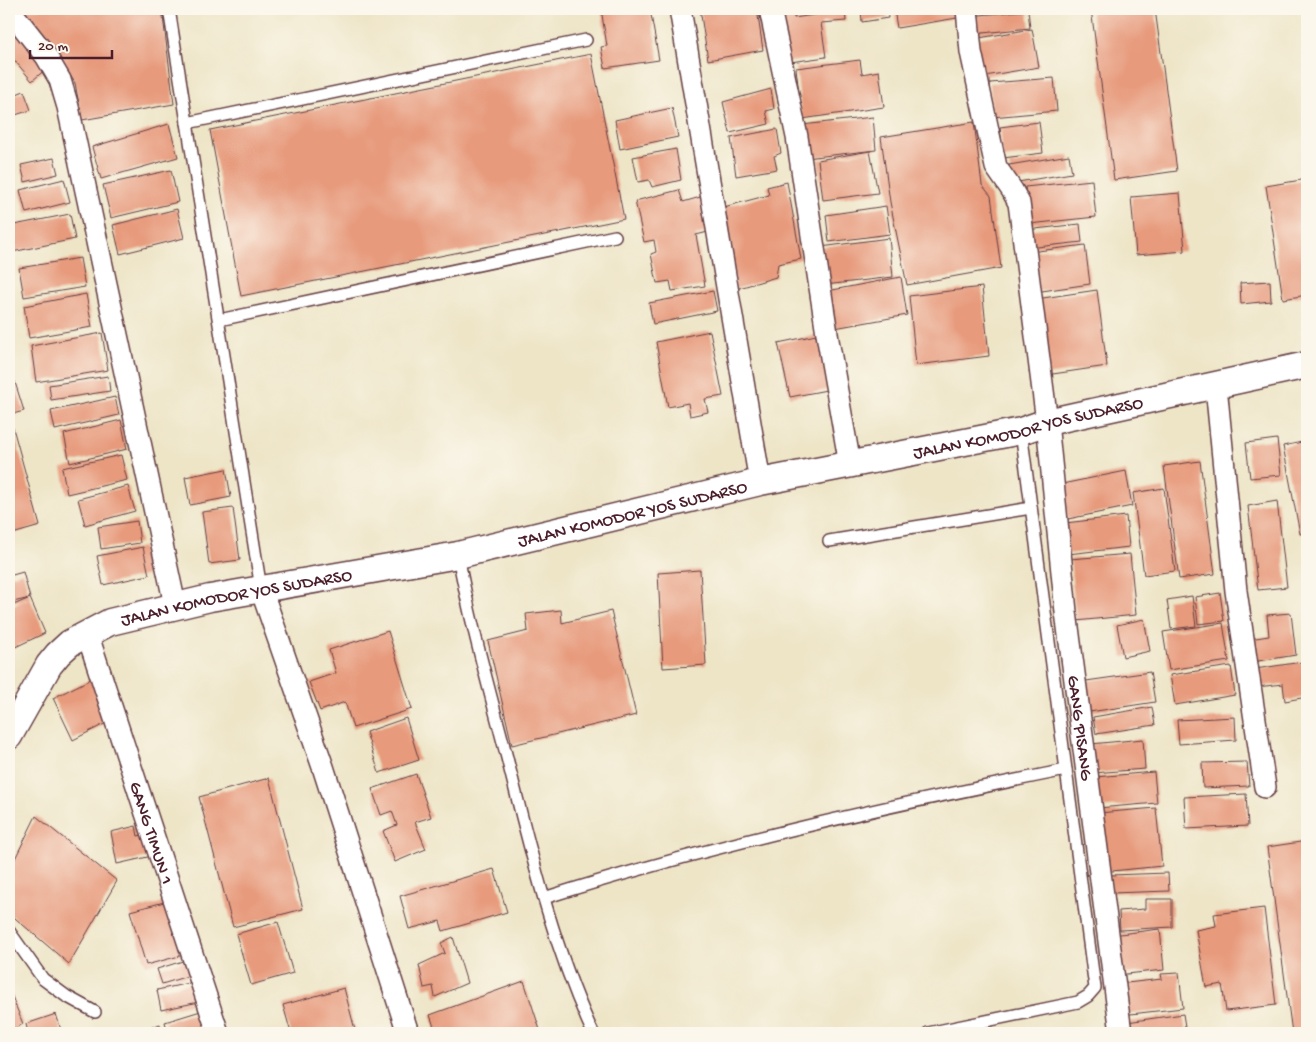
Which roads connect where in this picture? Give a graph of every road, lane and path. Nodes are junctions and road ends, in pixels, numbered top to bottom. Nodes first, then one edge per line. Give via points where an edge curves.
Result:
1 (9, 9) edge
2 (169, 9) edge
3 (680, 9) edge
4 (770, 9) edge
5 (967, 9) edge
6 (586, 40) dead end
7 (187, 123) junction
8 (615, 236) dead end
9 (218, 320) junction
10 (1307, 365) edge
11 (1216, 386) junction
12 (1048, 422) junction
13 (1022, 441) junction
14 (850, 465) junction
15 (760, 482) junction
16 (1030, 508) junction
17 (829, 541) dead end
18 (459, 559) junction
19 (261, 589) junction
20 (175, 606) junction
21 (87, 633) junction
22 (11, 725) edge
23 (1066, 770) junction
24 (1265, 787) dead end
25 (544, 898) junction
26 (9, 931) edge
27 (95, 1012) dead end
28 (218, 1033) edge
29 (408, 1033) edge
30 (593, 1033) edge
31 (928, 1033) edge
32 (1121, 1033) edge

1 - 20 street via 46,56 60,80 68,107
2 - 7 lane
3 - 15 street
4 - 14 street via 797,136
5 - 12 street, GANG PISANG via 971,52 996,167 1019,203
6 - 7 lane
7 - 9 lane
8 - 9 lane
9 - 19 lane
10 - 11 street, JALAN KOMODOR YOS SUDARSO
11 - 12 street, JALAN KOMODOR YOS SUDARSO
11 - 24 street via 1236,592
12 - 13 street, JALAN KOMODOR YOS SUDARSO
12 - 32 street, GANG PISANG via 1066,612
13 - 14 street, JALAN KOMODOR YOS SUDARSO
13 - 16 lane
14 - 15 street, JALAN KOMODOR YOS SUDARSO
15 - 18 street, JALAN KOMODOR YOS SUDARSO
16 - 17 lane
16 - 23 lane
18 - 19 street, JALAN KOMODOR YOS SUDARSO
18 - 25 lane
19 - 20 street, JALAN KOMODOR YOS SUDARSO
19 - 29 street via 323,767
20 - 21 street, JALAN KOMODOR YOS SUDARSO via 110,622
21 - 22 street, JALAN KOMODOR YOS SUDARSO via 70,643 48,665
21 - 28 street, GANG TIMUN 1
23 - 25 lane via 950,794 635,869
23 - 31 lane via 1095,988 1078,1002
25 - 30 lane via 577,999
26 - 27 lane via 43,979

